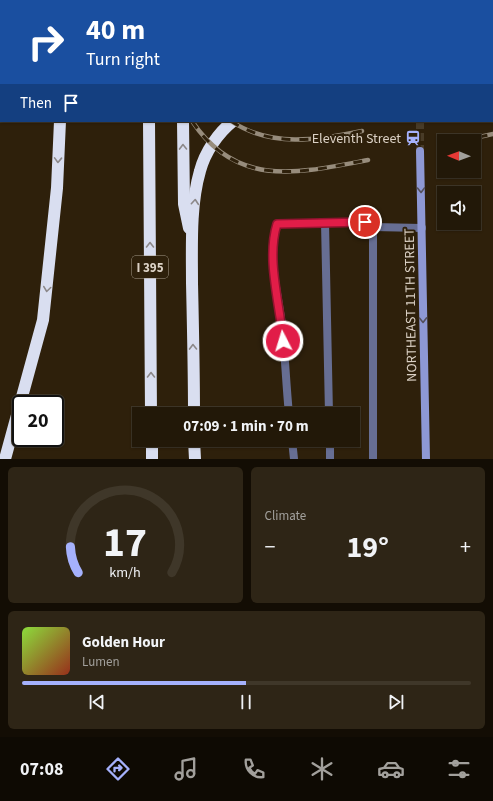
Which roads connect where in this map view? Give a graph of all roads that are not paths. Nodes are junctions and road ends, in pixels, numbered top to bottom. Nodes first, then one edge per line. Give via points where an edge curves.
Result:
1 (60, 122) edge
2 (149, 122) edge
3 (183, 122) edge
4 (232, 122) edge
5 (420, 151) tunnel mouth
6 (325, 222) junction
7 (373, 227) junction
8 (422, 228) junction
9 (192, 241) junction
10 (151, 407) edge
11 (194, 407) edge
12 (288, 407) edge
13 (329, 407) edge
14 (152, 447) edge
15 (194, 447) edge
16 (293, 447) edge
17 (330, 447) edge
18 (5, 459) edge
19 (152, 459) edge
20 (195, 459) edge
21 (294, 459) edge
22 (330, 459) edge
23 (373, 459) edge
24 (426, 459) edge

1 -> 18 highway via 57,188 43,320
10 -> 2 highway, I 395
9 -> 3 highway via 184,204
9 -> 4 highway via 200,170 215,140
5 -> 8 street, NORTHEAST 11TH STREET
6 - 7 lane via 365,222
6 - 12 lane via 277,224 273,235 273,259
6 - 13 lane
7 - 8 lane
7 - 23 lane
8 -> 24 street, NORTHEAST 11TH STREET
11 -> 9 highway
14 - 19 highway
15 - 20 highway
16 - 21 lane
17 - 22 lane

